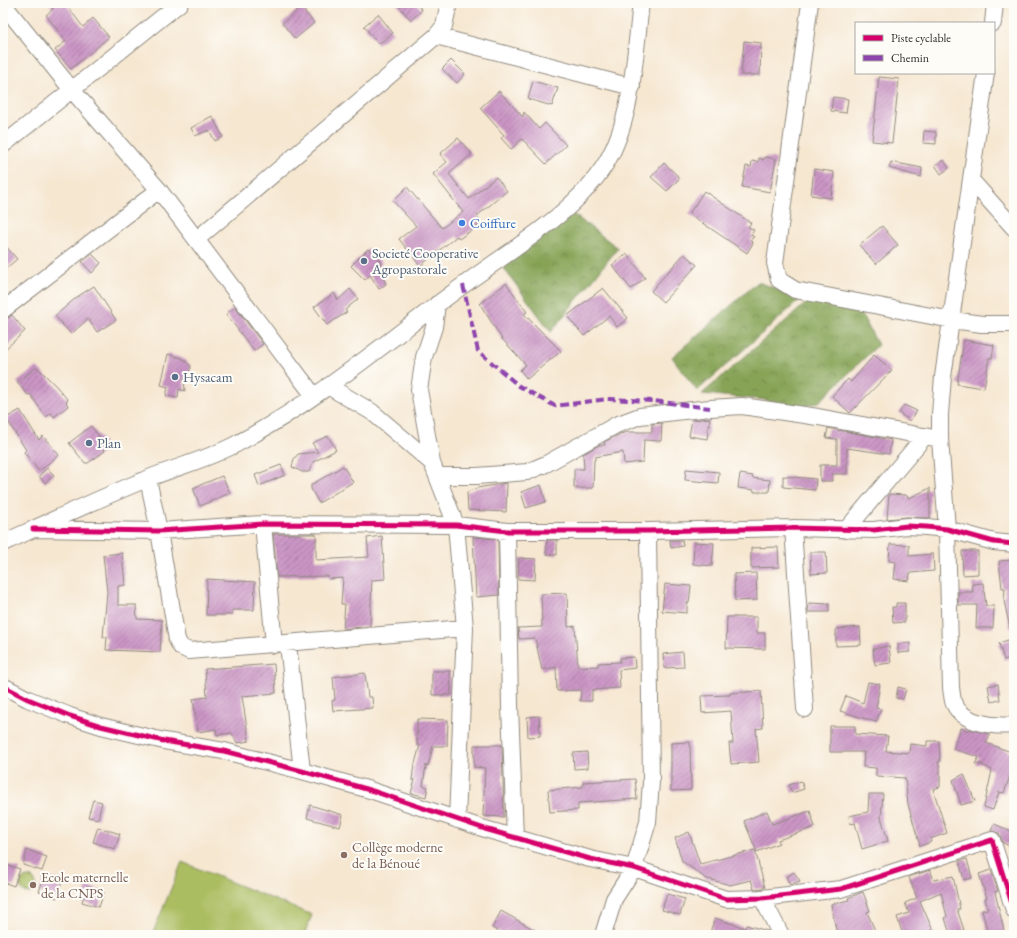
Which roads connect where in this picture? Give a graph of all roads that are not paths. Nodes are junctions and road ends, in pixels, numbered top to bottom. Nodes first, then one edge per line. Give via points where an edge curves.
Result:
1 (180, 3) edge
2 (449, 3) edge
3 (640, 3) edge
4 (810, 3) edge
5 (996, 3) edge
6 (3, 4) edge
7 (993, 22) edge
8 (436, 36) junction
9 (986, 74) edge
10 (632, 88) junction
11 (72, 90) junction
12 (3, 145) edge
13 (971, 180) junction
14 (159, 190) junction
15 (1014, 228) edge
16 (197, 239) junction
17 (437, 304) junction
18 (3, 310) edge
19 (952, 320) junction
20 (1014, 324) edge
21 (328, 386) junction
22 (314, 396) junction
23 (933, 438) junction
24 (435, 470) junction
25 (148, 479) junction
26 (263, 524) junction
27 (456, 525) junction
28 (793, 528) junction
29 (33, 529) junction
30 (947, 529) junction
31 (846, 530) junction
32 (159, 531) junction
33 (507, 531) junction
34 (648, 531) junction
35 (3, 543) edge
36 (1014, 544) edge
37 (465, 628) junction
38 (281, 644) junction
39 (3, 686) edge
40 (805, 709) dead end
41 (1014, 725) edge
42 (302, 771) junction
43 (458, 820) junction
44 (515, 838) junction
45 (634, 868) junction
46 (762, 898) junction
47 (1014, 910) edge
48 (603, 935) edge
49 (781, 935) edge

1 - 11 street
2 - 8 street via 444,26
3 - 10 street
4 - 19 street via 775,263 779,280 795,290
5 - 7 street
6 - 11 street
8 - 10 street
8 - 16 street
9 - 13 street
10 - 17 street via 615,146 590,185 555,219
11 - 12 street
11 - 14 street
13 - 15 street
13 - 19 street
14 - 16 street
14 - 18 street
16 - 22 street
17 - 21 street
17 - 24 street via 419,390
19 - 20 street via 982,324
19 - 23 street
21 - 22 street
21 - 24 street via 372,412
22 - 25 street via 238,444
23 - 24 street via 742,406 710,408 640,416 616,425 527,472 484,476
23 - 30 street
23 - 31 street
24 - 27 street
25 - 29 street
25 - 32 street
26 - 27 street
26 - 32 street
26 - 38 street
27 - 33 street
27 - 37 street
28 - 31 street
28 - 34 street
28 - 40 street
29 - 32 street
29 - 35 street
30 - 31 street via 907,526
30 - 36 street via 994,542
30 - 41 street via 953,702 967,717 980,722 998,726
32 - 38 street via 177,640 181,647 189,651
33 - 34 street
33 - 44 street
34 - 45 street via 651,782 648,822
37 - 38 street
37 - 43 street
38 - 42 street
39 - 42 street via 56,710 101,726 224,751
42 - 43 street via 370,790
43 - 44 street
44 - 45 street via 590,859
45 - 46 street via 726,899
45 - 48 street via 614,899
46 - 47 street via 841,890 992,840
46 - 49 street

